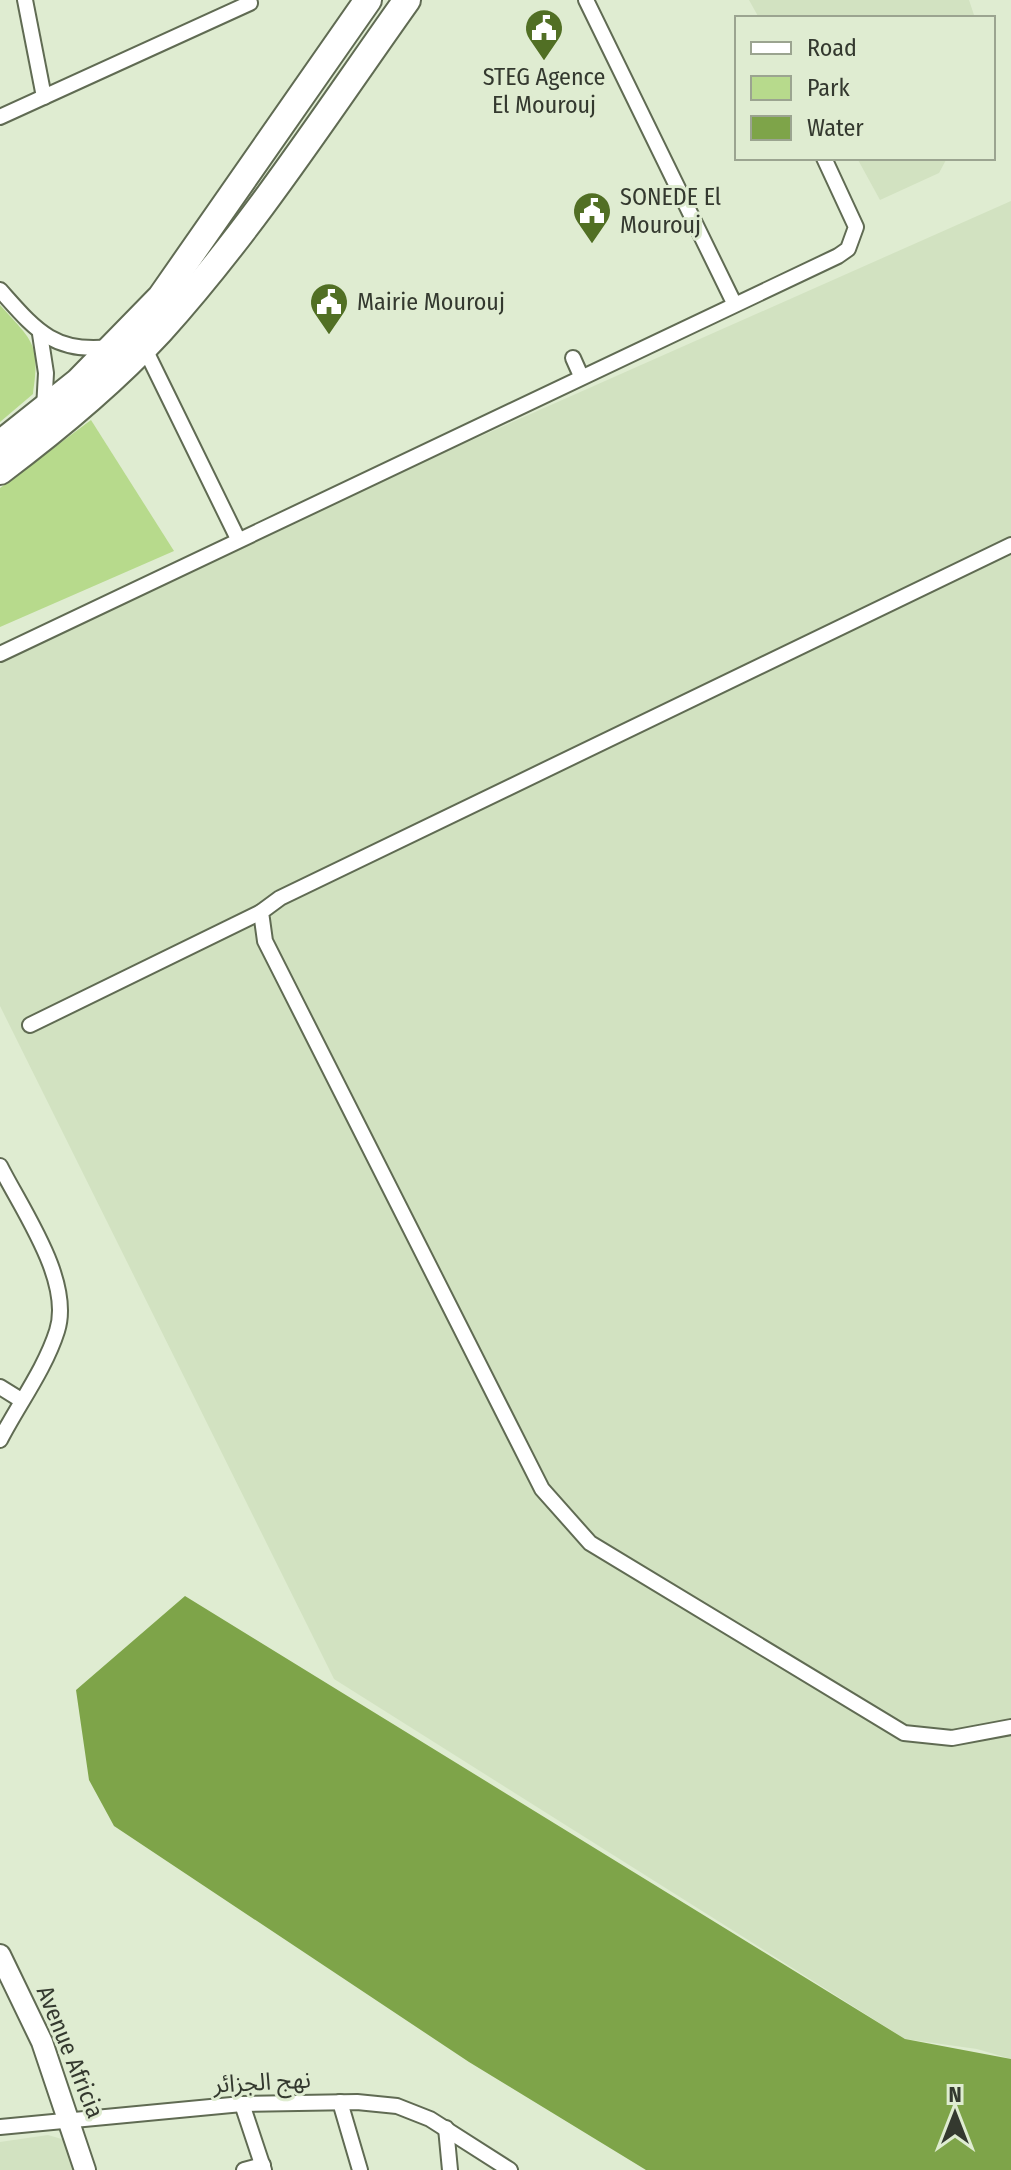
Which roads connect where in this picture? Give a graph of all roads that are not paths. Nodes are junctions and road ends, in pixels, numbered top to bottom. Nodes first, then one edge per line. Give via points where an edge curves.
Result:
1 (25, 0) edge
2 (368, 0) edge
3 (407, 0) edge
4 (586, 0) edge
5 (250, 3) dead end
6 (44, 97) junction
7 (0, 117) edge
8 (825, 160) edge
9 (0, 290) edge
10 (734, 303) junction
11 (40, 334) junction
12 (116, 346) junction
13 (144, 347) junction
14 (573, 358) dead end
15 (581, 376) junction
16 (44, 409) junction
17 (0, 444) edge
18 (0, 471) edge
19 (238, 539) junction
20 (1011, 545) edge
21 (0, 654) edge
22 (261, 912) junction
23 (30, 1025) dead end
24 (0, 1166) edge
25 (0, 1387) edge
26 (21, 1400) junction
27 (0, 1440) edge
28 (1011, 1727) edge
29 (0, 1955) edge
30 (340, 2102) junction
31 (242, 2104) junction
32 (70, 2118) junction
33 (0, 2127) edge
34 (446, 2128) junction
35 (264, 2167) edge
36 (85, 2170) edge
37 (244, 2170) edge
38 (360, 2170) edge
39 (450, 2170) edge
40 (510, 2170) edge

1 - 6 street
2 - 12 highway via 161,297
3 - 13 highway via 262,203
4 - 10 street
5 - 6 street
6 - 7 street
8 - 10 street via 856,227 848,249
9 - 11 street
10 - 15 street
11 - 12 street via 77,346
11 - 16 street
12 - 16 highway
13 - 18 highway
13 - 19 street
14 - 15 street
15 - 19 street
16 - 17 highway
19 - 21 street
20 - 22 street via 280,898
22 - 23 street
22 - 28 street via 265,941 498,1406 542,1489 590,1543 904,1733 952,1738
24 - 26 street via 52,1268 59,1299 56,1334
25 - 26 street
26 - 27 street
29 - 32 street, Avenue Africia via 28,2009
30 - 31 street, نهج الجزائر
30 - 34 street, نهج الجزائر via 397,2106
30 - 38 street
31 - 32 street, نهج الجزائر
31 - 35 street
32 - 33 street, نهج الجزائر
32 - 36 street, Avenue Africia
34 - 39 street
34 - 40 street, نهج الجزائر
35 - 37 street

